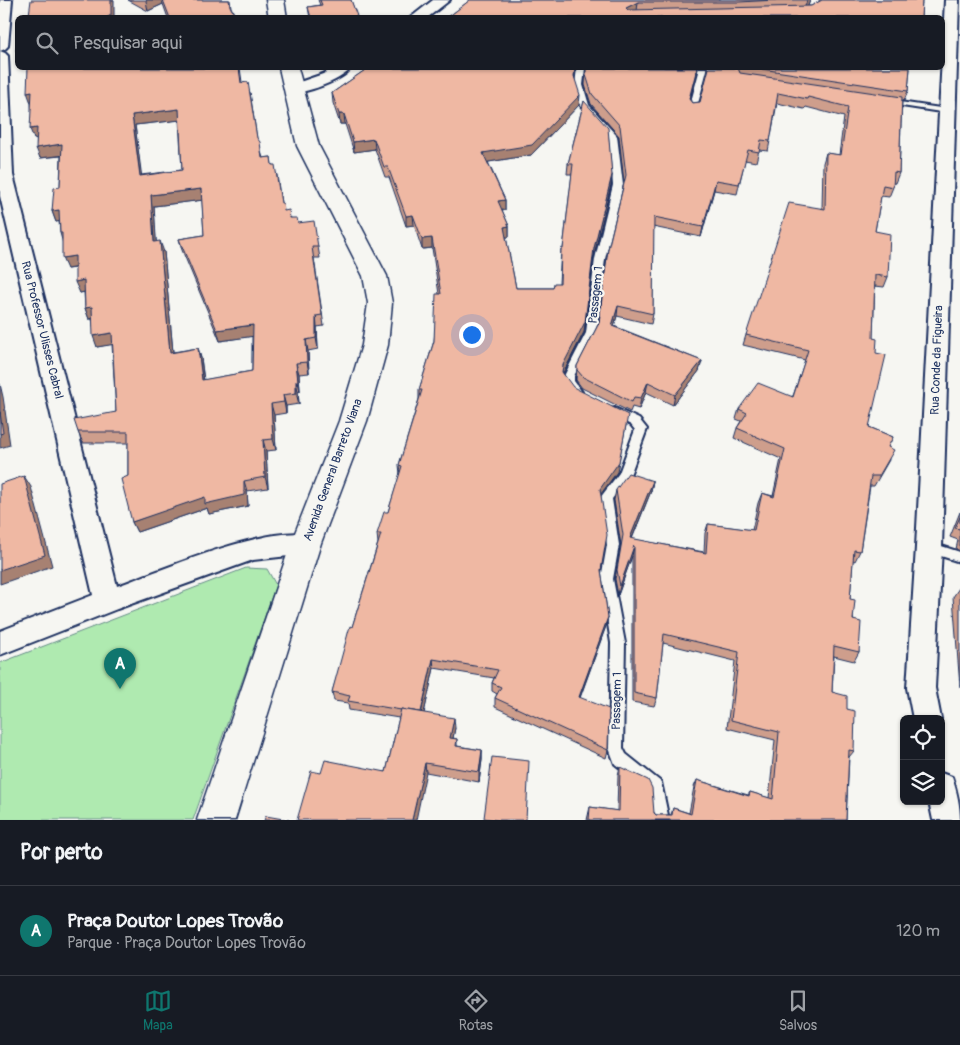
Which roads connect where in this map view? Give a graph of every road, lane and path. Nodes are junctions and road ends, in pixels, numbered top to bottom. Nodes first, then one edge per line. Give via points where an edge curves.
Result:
1 (6, 0) edge
2 (275, 0) edge
3 (443, 0) edge
4 (952, 0) edge
5 (278, 15) edge
6 (421, 15) edge
7 (0, 46) edge
8 (0, 56) edge
9 (341, 70) edge
10 (581, 70) edge
11 (702, 70) edge
12 (291, 78) edge
13 (883, 101) edge
14 (693, 109) edge
15 (947, 111) junction
16 (585, 396) edge
17 (602, 405) edge
18 (306, 543) junction
19 (929, 547) junction
20 (960, 557) edge
21 (108, 600) junction
22 (0, 643) edge
23 (926, 715) edge
24 (945, 805) edge
25 (216, 820) edge
26 (661, 820) edge
27 (948, 820) edge

1 - 7 street
2 - 5 street
3 - 6 street
4 - 15 street, Rua Conde da Figueira
8 - 21 street, Rua Professor Ulisses Cabral via 4,175
9 - 12 street via 329,78
10 - 16 lane, Passagem 1 via 579,85 585,106 613,136 618,185 600,259 591,333 568,382
11 - 14 lane
12 - 18 street, Avenida General Barreto Viana via 308,146 375,276 380,303 374,345 353,421
13 - 15 lane
15 - 19 street, Rua Conde da Figueira
17 - 26 lane, Passagem 1 via 635,422 641,429 624,475 606,498 613,545 607,579 618,643 617,754 656,787
18 - 21 street via 252,549
18 - 25 street, Avenida General Barreto Viana
19 - 20 lane
19 - 23 street, Rua Conde da Figueira via 921,688
21 - 22 street
24 - 27 street

